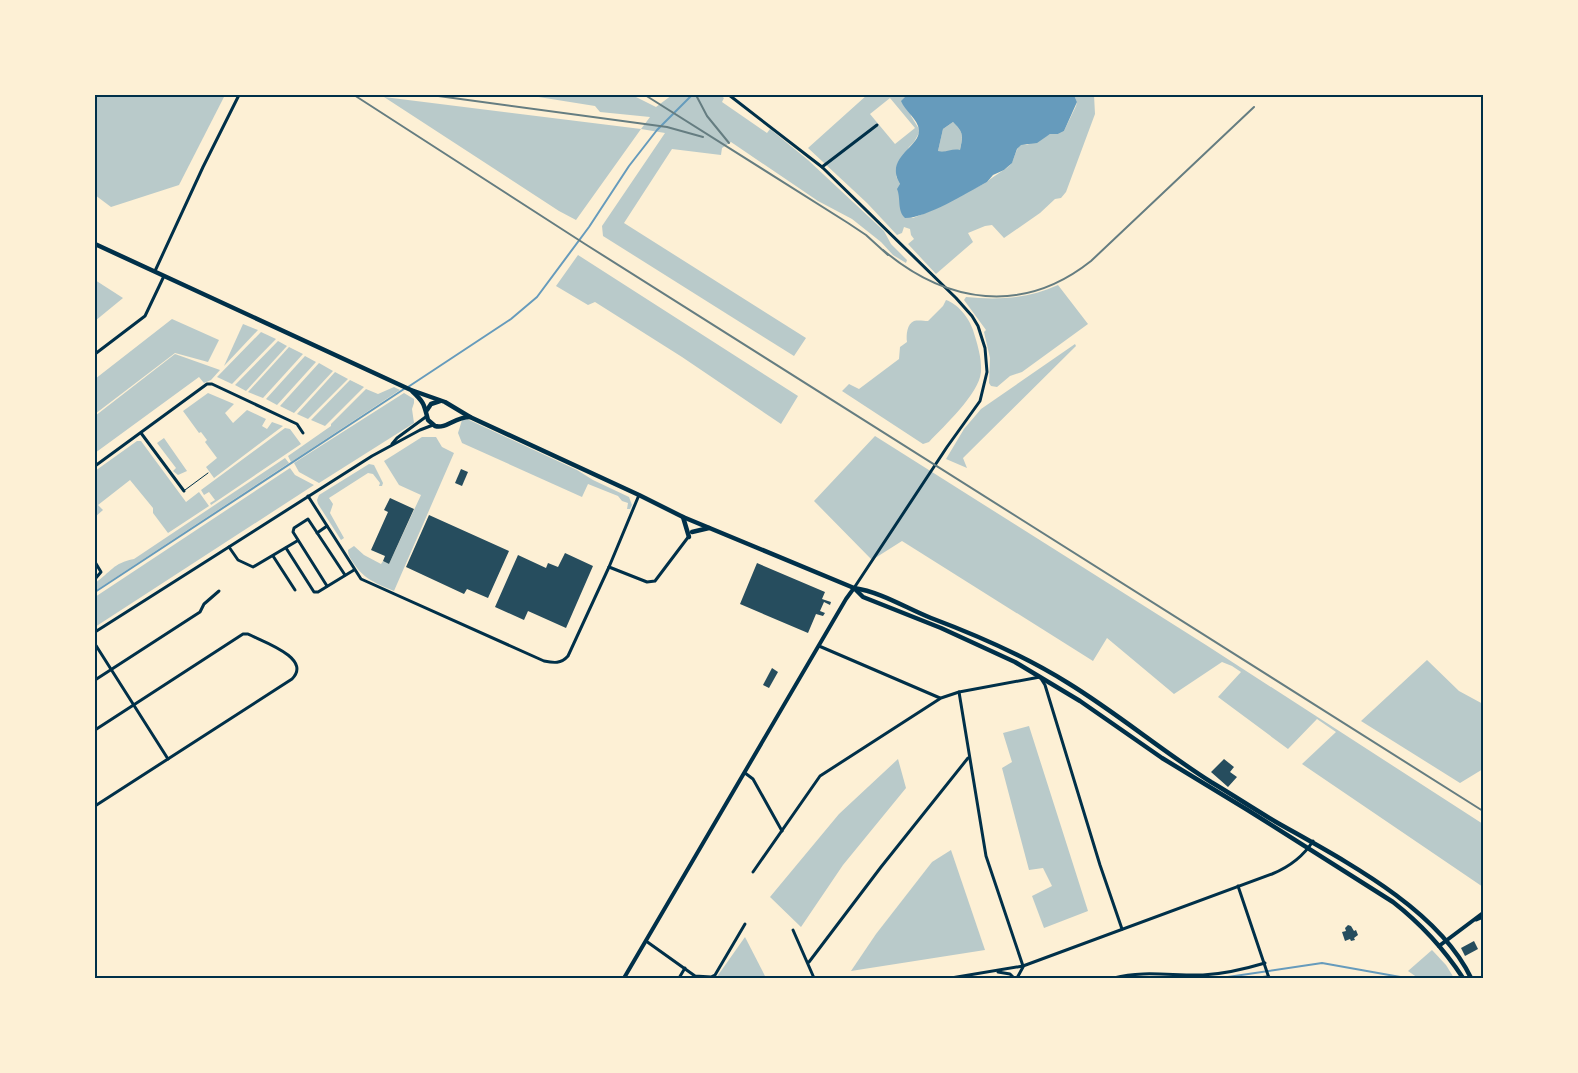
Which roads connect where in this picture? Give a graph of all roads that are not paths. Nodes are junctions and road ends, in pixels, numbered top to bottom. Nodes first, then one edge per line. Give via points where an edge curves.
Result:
1 (239, 95) edge
2 (729, 95) edge
3 (877, 125) dead end
4 (822, 166) junction
5 (95, 244) edge
6 (155, 271) junction
7 (164, 275) junction
8 (95, 354) edge
9 (411, 390) junction
10 (441, 401) junction
11 (450, 406) junction
12 (427, 413) junction
13 (470, 417) junction
14 (450, 422) junction
15 (433, 425) junction
16 (141, 432) junction
17 (303, 433) dead end
18 (392, 444) junction
19 (95, 466) edge
20 (208, 473) dead end
21 (184, 490) joint
22 (639, 494) junction
23 (308, 496) junction
24 (684, 517) junction
25 (700, 524) junction
26 (327, 526) junction
27 (709, 528) junction
28 (317, 533) junction
29 (690, 535) junction
30 (298, 541) junction
31 (229, 546) junction
32 (286, 548) junction
33 (273, 556) junction
34 (95, 562) edge
35 (609, 567) junction
36 (354, 570) junction
37 (344, 576) junction
38 (95, 578) edge
39 (327, 586) junction
40 (854, 588) junction
41 (294, 590) dead end
42 (219, 591) dead end
43 (95, 632) edge
44 (95, 644) edge
45 (819, 646) junction
46 (111, 670) junction
47 (1040, 676) junction
48 (95, 680) edge
49 (959, 692) junction
50 (941, 698) junction
51 (134, 705) junction
52 (95, 730) edge
53 (969, 757) junction
54 (168, 759) junction
55 (745, 773) junction
56 (95, 806) edge
57 (782, 831) junction
58 (1313, 841) junction
59 (1308, 849) junction
60 (753, 872) dead end
61 (1238, 886) junction
62 (1483, 913) edge
63 (1483, 917) edge
64 (1471, 922) junction
65 (745, 924) dead end
66 (1122, 929) junction
67 (793, 930) dead end
68 (646, 941) junction
69 (1446, 941) junction
70 (1439, 946) junction
71 (809, 962) junction
72 (1265, 965) junction
73 (1023, 966) junction
74 (684, 968) junction
75 (995, 971) junction
76 (1269, 976) edge
77 (624, 978) edge
78 (679, 978) edge
79 (814, 978) edge
80 (952, 978) edge
81 (1014, 978) edge
82 (1018, 978) edge
83 (1114, 978) edge
84 (1256, 978) edge
85 (1463, 978) edge
86 (1471, 978) edge

1 - 6 street
2 - 4 street
3 - 4 street
4 - 40 street via 972,316 987,360 980,401
5 - 6 main road
6 - 7 main road
7 - 8 street via 145,316
7 - 9 main road
9 - 10 main road
9 - 12 main road
10 - 11 main road
10 - 12 main road via 431,404
11 - 13 main road
11 - 14 main road via 453,414
12 - 15 main road
12 - 18 street
13 - 14 main road
13 - 22 main road
14 - 15 main road via 441,427
15 - 18 street
16 - 17 street via 203,386 212,384 297,424
16 - 19 street
16 - 21 street
18 - 23 street
20 - 21 lane
22 - 24 main road
22 - 35 street
23 - 26 street
23 - 31 street
24 - 25 main road
24 - 29 main road
25 - 27 main road
25 - 29 street
26 - 28 street
26 - 36 street
27 - 29 main road
27 - 40 main road
28 - 30 street via 308,519 293,529
28 - 37 street
29 - 35 street via 652,582
30 - 32 street
30 - 39 street
31 - 33 street via 238,560 251,567
31 - 43 street
32 - 33 street
32 - 39 street via 312,590 318,592
33 - 41 street
34 - 38 street via 101,572
35 - 36 street via 568,656 554,663 367,582
36 - 37 street
37 - 39 street
40 - 45 street
40 - 47 main road via 863,597 999,653
40 - 58 main road via 983,638 1064,681 1192,770
42 - 46 street via 200,612
44 - 46 street
45 - 50 street
45 - 55 street
46 - 48 street
46 - 51 street
47 - 49 street
47 - 59 main road via 1162,758
47 - 66 street
49 - 50 street
49 - 53 street
50 - 57 street via 820,776
51 - 52 street
51 - 54 street
51 - 54 street via 241,635 248,634 289,655 296,664 295,676
53 - 71 street
53 - 73 street via 986,856
54 - 56 street
55 - 57 street via 753,779
55 - 68 street
57 - 60 street
58 - 59 street
58 - 69 main road via 1415,910
59 - 61 street via 1289,866
59 - 70 main road via 1393,902
61 - 66 street
61 - 72 street
62 - 64 street
63 - 64 street
64 - 69 street
65 - 74 street via 715,975 695,976
66 - 73 street
67 - 71 street
68 - 74 street
68 - 77 street
69 - 70 street
69 - 86 main road
70 - 85 main road
71 - 79 street
72 - 76 street
72 - 83 street via 1204,975 1135,974
73 - 75 street
73 - 82 street
74 - 78 street
75 - 80 street
75 - 81 street
76 - 84 street

